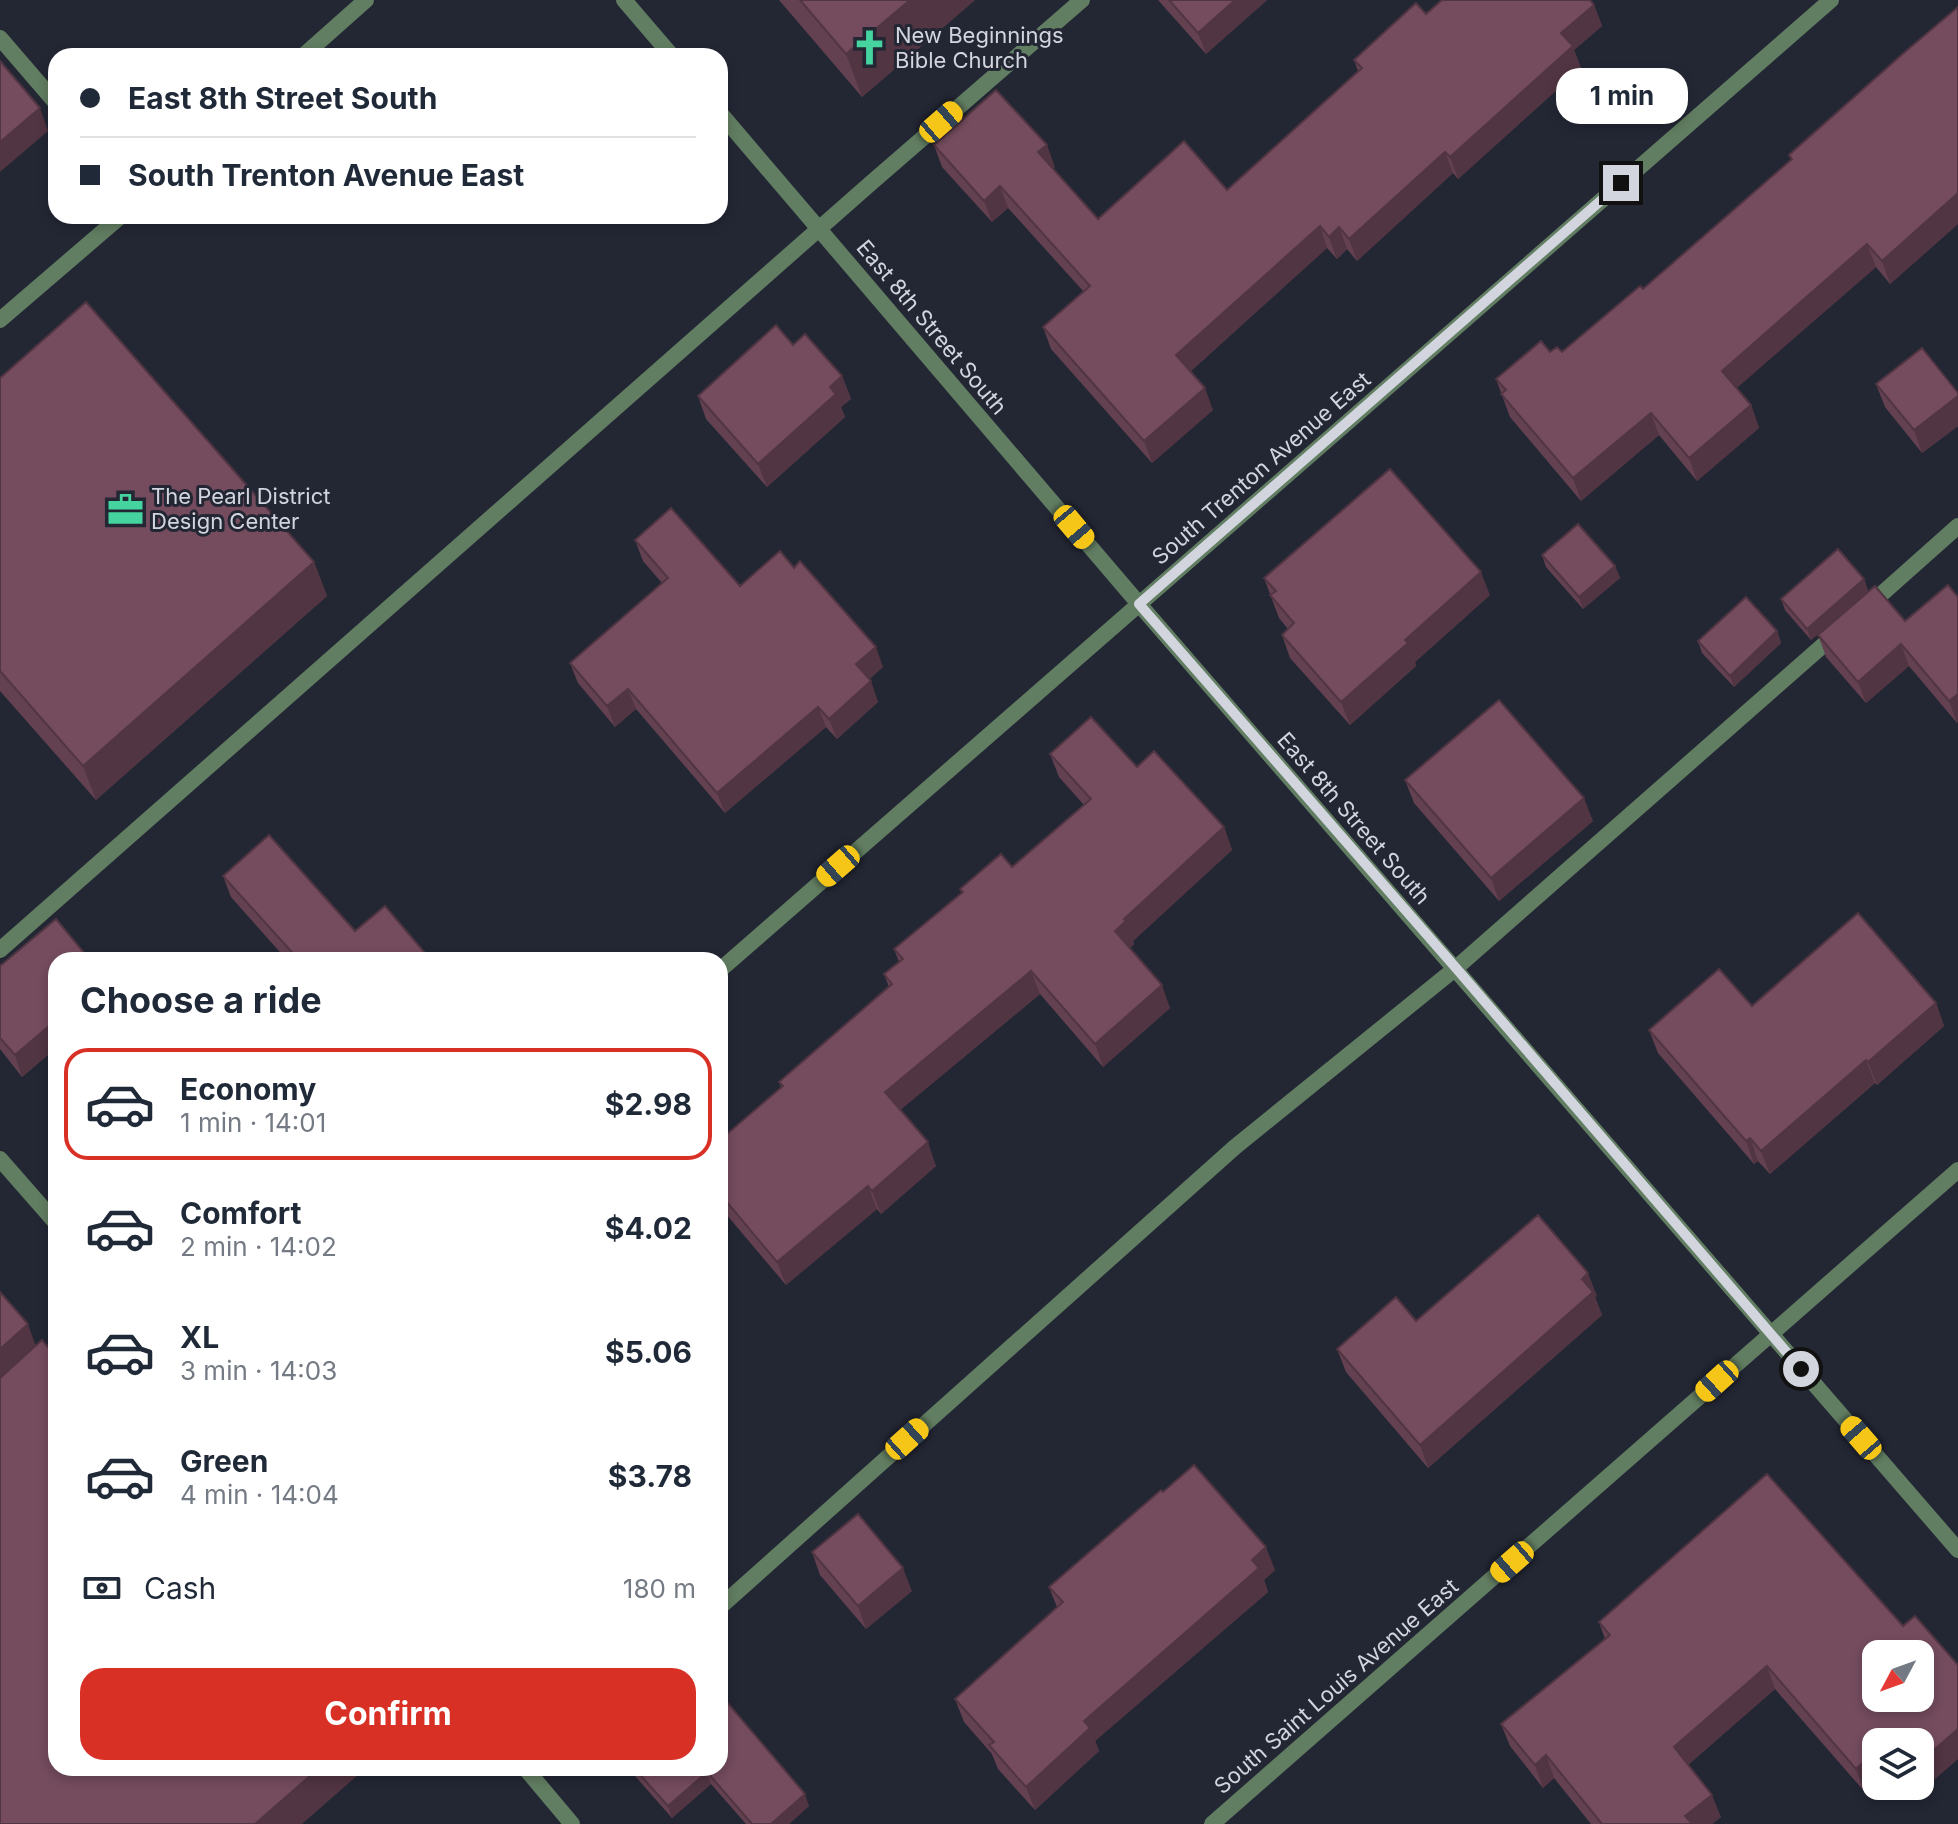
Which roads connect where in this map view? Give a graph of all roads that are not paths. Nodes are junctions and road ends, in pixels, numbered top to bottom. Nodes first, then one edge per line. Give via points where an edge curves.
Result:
1 (366, 0) edge
2 (624, 0) edge
3 (1082, 0) edge
4 (1831, 0) edge
5 (0, 38) edge
6 (312, 48) edge
7 (665, 48) edge
8 (48, 94) edge
9 (728, 122) edge
10 (112, 224) edge
11 (820, 229) junction
12 (0, 320) edge
13 (1958, 526) edge
14 (1139, 604) junction
15 (0, 950) edge
16 (728, 963) edge
17 (1456, 968) junction
18 (0, 1159) edge
19 (1958, 1170) edge
20 (48, 1214) edge
21 (1770, 1334) junction
22 (1958, 1550) edge
23 (728, 1600) edge
24 (536, 1776) edge
25 (572, 1824) edge
26 (1212, 1824) edge

1 - 6 street
2 - 7 street
3 - 11 street
4 - 14 street, South Trenton Avenue East
5 - 8 street
9 - 11 street, East 8th Street South
10 - 12 street
11 - 14 street, East 8th Street South
11 - 15 street
13 - 17 street
14 - 16 street, South Trenton Avenue East
14 - 17 street, East 8th Street South
17 - 21 street, East 8th Street South
17 - 23 street via 1235,1147
18 - 20 street
19 - 21 street, South Saint Louis Avenue East
21 - 22 street, East 8th Street South
21 - 26 street, South Saint Louis Avenue East
24 - 25 street

